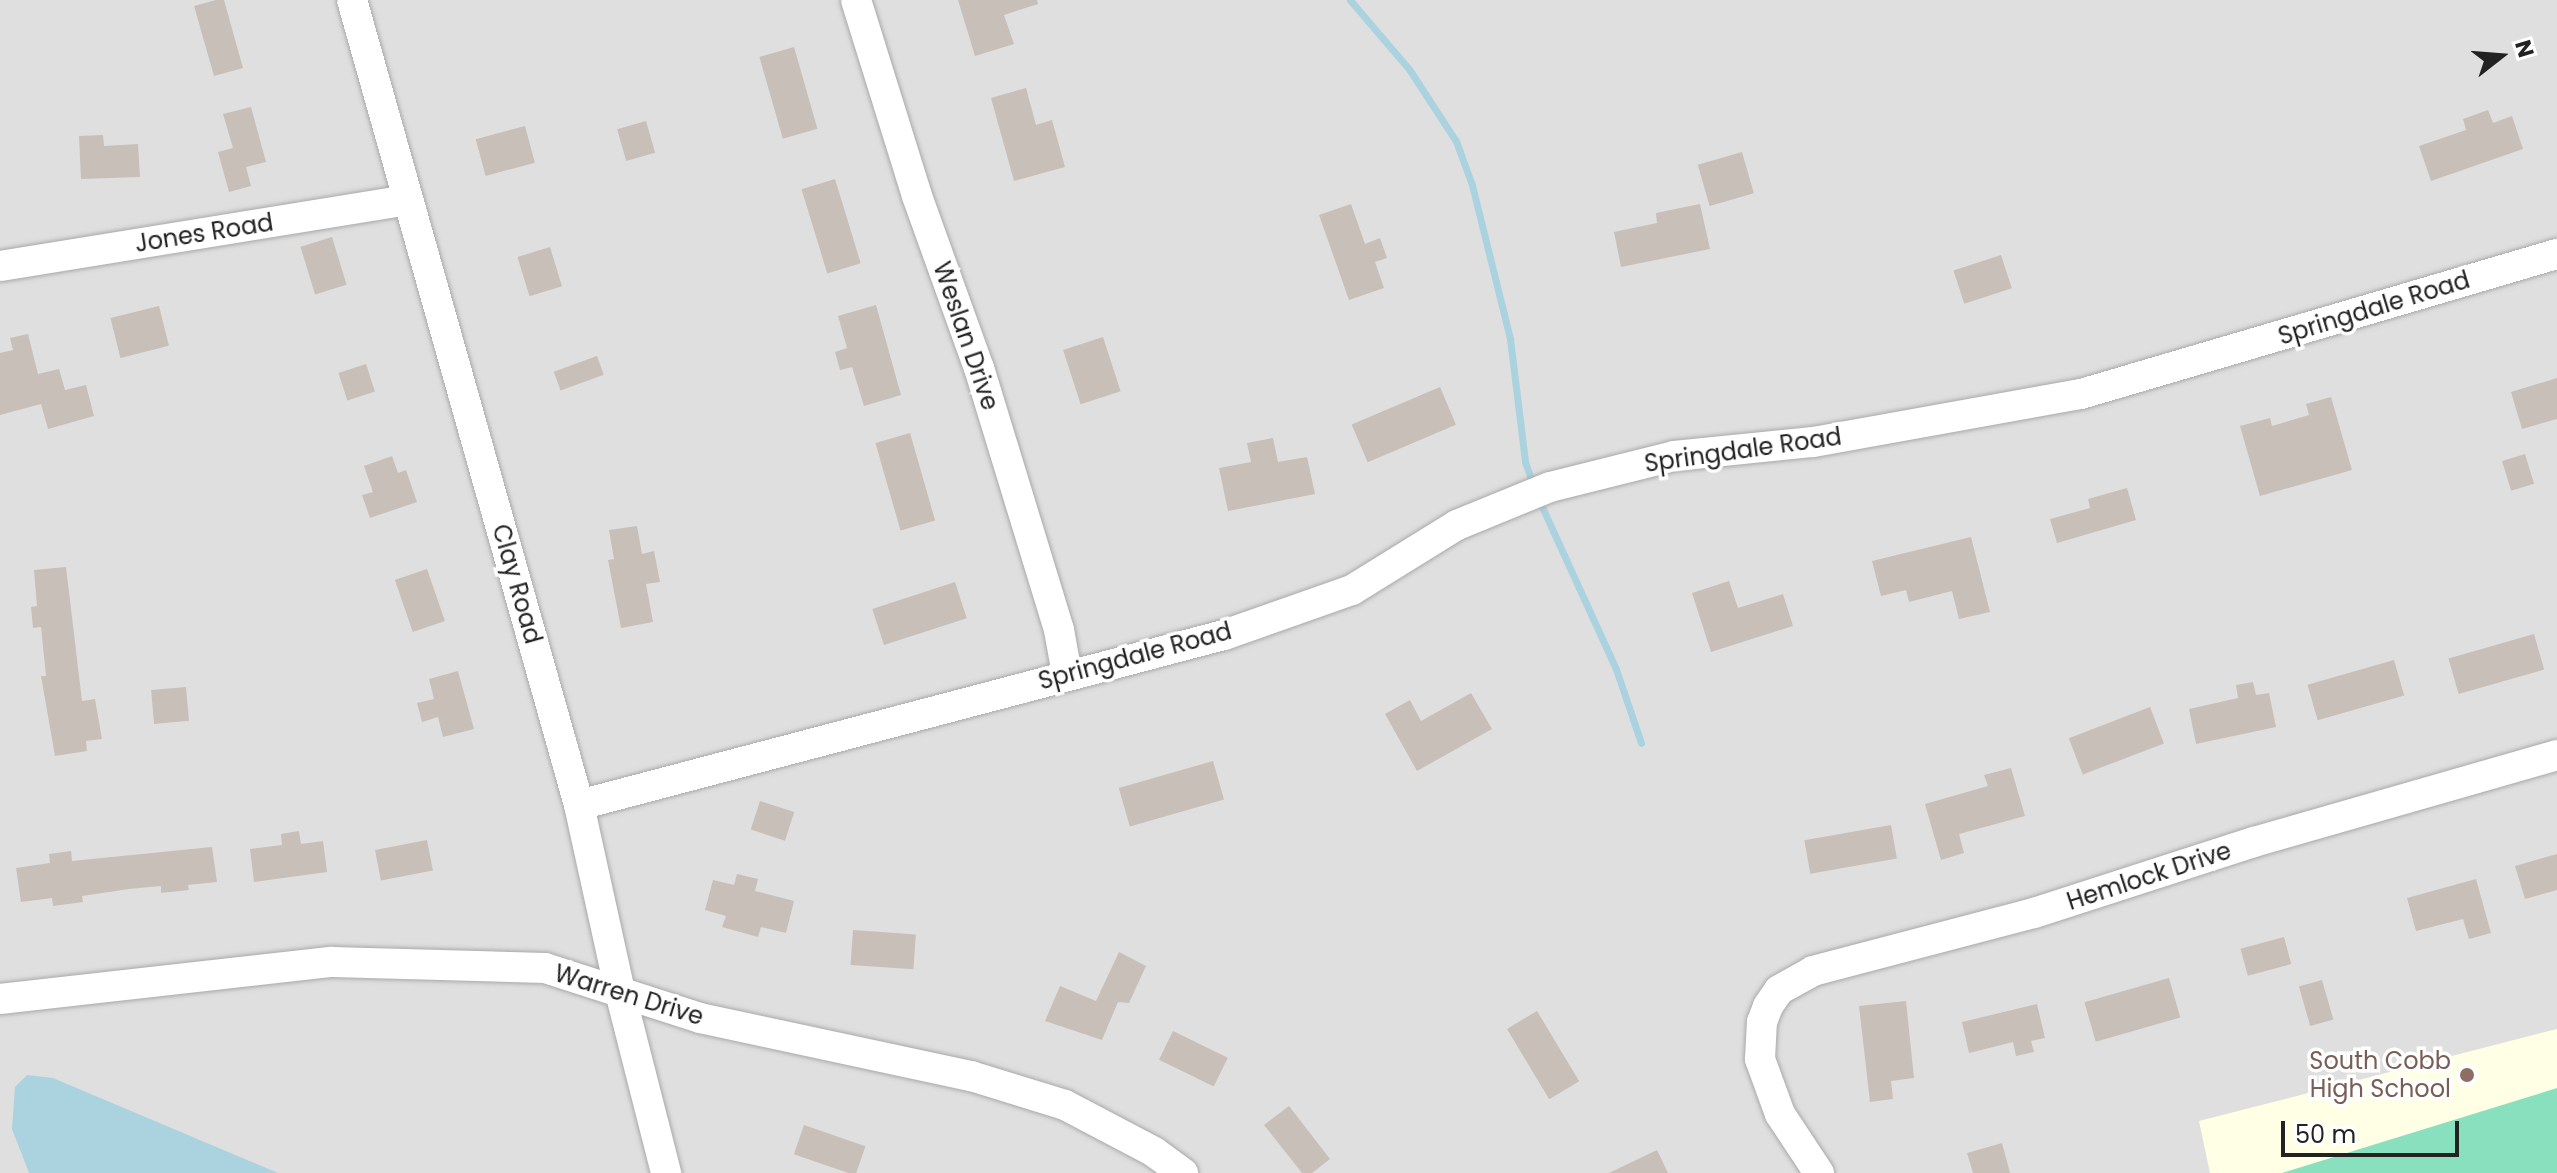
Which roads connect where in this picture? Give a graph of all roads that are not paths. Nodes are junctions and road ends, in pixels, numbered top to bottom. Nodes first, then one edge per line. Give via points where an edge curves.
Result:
1 (352, 0) edge
2 (856, 0) edge
3 (408, 200) junction
4 (2557, 254) edge
5 (0, 266) edge
6 (1067, 674) junction
7 (2557, 755) edge
8 (579, 805) junction
9 (620, 992) junction
10 (0, 999) edge
11 (666, 1173) edge
12 (1183, 1173) edge
13 (1819, 1173) edge

1 - 3 street, Clay Road
2 - 6 street, Weslan Drive via 917,196 979,368 1059,630
3 - 5 street, Jones Road
3 - 8 street, Clay Road
4 - 6 street, Springdale Road via 2081,394 1813,442 1674,456 1550,487 1457,525 1352,590 1224,635
6 - 8 street, Springdale Road
7 - 13 street, Hemlock Drive via 2254,842 2034,913 1813,971 1779,990 1762,1022 1760,1059 1780,1114
8 - 9 street, Clay Road
9 - 10 street, Warren Drive via 545,968 332,962
9 - 11 street, Clay Road
9 - 12 street, Warren Drive via 700,1018 971,1076 1065,1105

